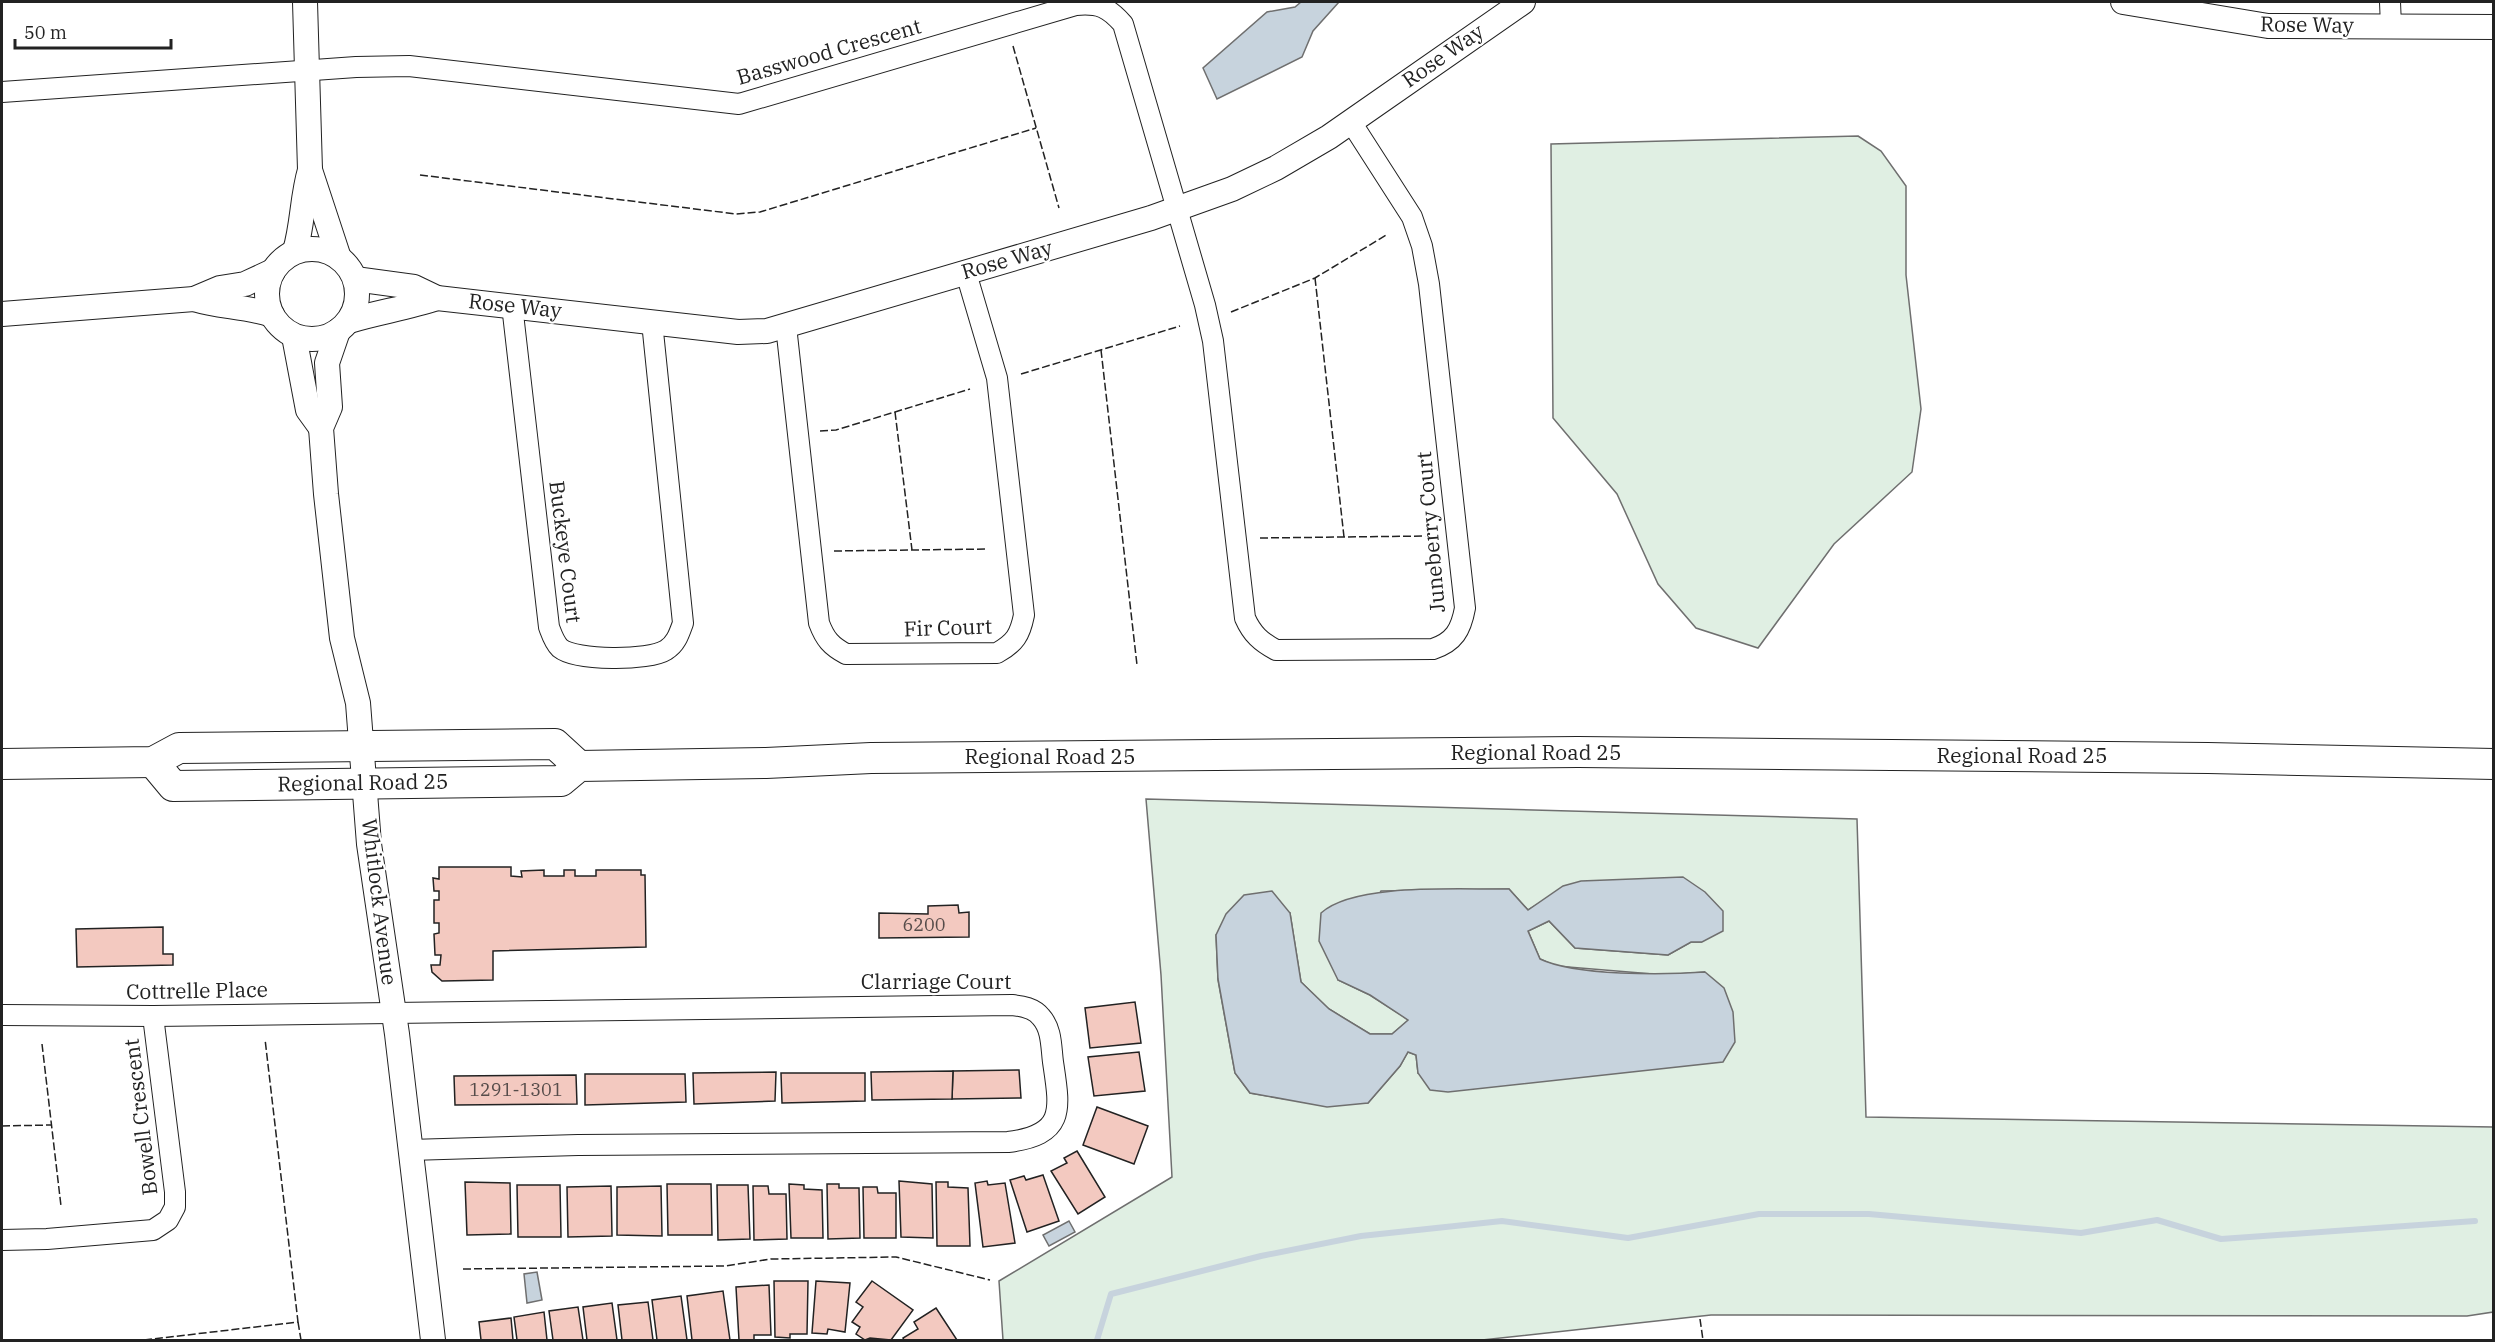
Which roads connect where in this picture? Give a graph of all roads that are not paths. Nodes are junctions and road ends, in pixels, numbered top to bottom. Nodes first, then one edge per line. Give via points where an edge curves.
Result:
1 (305, 2) edge
2 (1523, 2) edge
3 (2137, 2) edge
4 (2390, 2) edge
5 (2391, 26) junction
6 (2493, 27) edge
7 (306, 72) junction
8 (2, 92) edge
9 (1351, 122) junction
10 (310, 170) junction
11 (1177, 210) junction
12 (295, 251) junction
13 (338, 255) junction
14 (273, 270) junction
15 (966, 273) junction
16 (356, 279) junction
17 (437, 298) junction
18 (194, 299) junction
19 (513, 305) junction
20 (2, 314) edge
21 (272, 315) junction
22 (652, 322) junction
23 (344, 326) junction
24 (786, 326) junction
25 (294, 336) junction
26 (321, 428) junction
27 (361, 746) junction
28 (153, 762) junction
29 (2, 764) edge
30 (2493, 764) edge
31 (579, 766) junction
32 (364, 783) junction
33 (394, 1012) junction
34 (2, 1015) edge
35 (153, 1016) junction
36 (410, 1150) junction
37 (2, 1240) edge
38 (433, 1341) edge

1 - 7 street
2 - 9 street, Rose Way
3 - 5 street, Rose Way via 2268,26
4 - 5 street
5 - 6 street, Rose Way
7 - 8 street
7 - 10 street
7 - 11 street, Basswood Crescent via 409,66 739,104 1076,5 1094,3 1106,7 1123,24
9 - 11 street, Rose Way via 1276,168
9 - 11 street, Juneberry Court via 1412,217 1429,284 1465,608 1462,626 1444,645 1432,649 1276,650 1249,628 1213,341
10 - 12 street via 302,196 302,226
10 - 13 street
11 - 15 street, Rose Way
12 - 13 street via 317,249
12 - 14 street
13 - 16 street
14 - 18 street via 245,284 220,288
14 - 21 street via 267,285
15 - 24 street, Rose Way
15 - 24 street, Fir Court via 997,378 1024,615 1012,645 997,653 846,654 825,638 819,623
16 - 17 street, Rose Way via 414,287
16 - 23 street via 356,308
17 - 19 street, Rose Way
17 - 23 street, Rose Way via 412,307 387,309
18 - 20 street
18 - 21 street via 220,307 249,307
19 - 22 street, Rose Way
19 - 22 street, Buckeye Court via 549,627 561,649 584,657 654,656 678,639 683,623
21 - 25 street
22 - 24 street, Rose Way via 738,332
23 - 25 street via 324,338
23 - 26 street, Whitlock Avenue via 327,363 330,407
25 - 26 street, Whitlock Avenue via 308,410
26 - 27 street, Whitlock Avenue via 342,638 358,703
27 - 28 main road, Regional Road 25 via 179,748
27 - 31 main road, Regional Road 25 via 555,744
27 - 32 street, Whitlock Avenue
28 - 29 main road, Regional Road 25
28 - 32 main road, Regional Road 25 via 173,786
30 - 31 main road, Regional Road 25 via 2184,757 1566,753 871,758
31 - 32 main road, Regional Road 25 via 561,781
32 - 33 street, Whitlock Avenue
33 - 35 street, Cottrelle Place
33 - 36 street, Whitlock Avenue
33 - 36 street, Clarriage Court via 1024,1006 1040,1016 1048,1029 1059,1105 1053,1122 1039,1135 1008,1142
34 - 35 street, Cottrelle Place
35 - 37 street, Bowell Crescent via 175,1192 175,1208 168,1220 153,1230 129,1233
36 - 38 street, Whitlock Avenue

